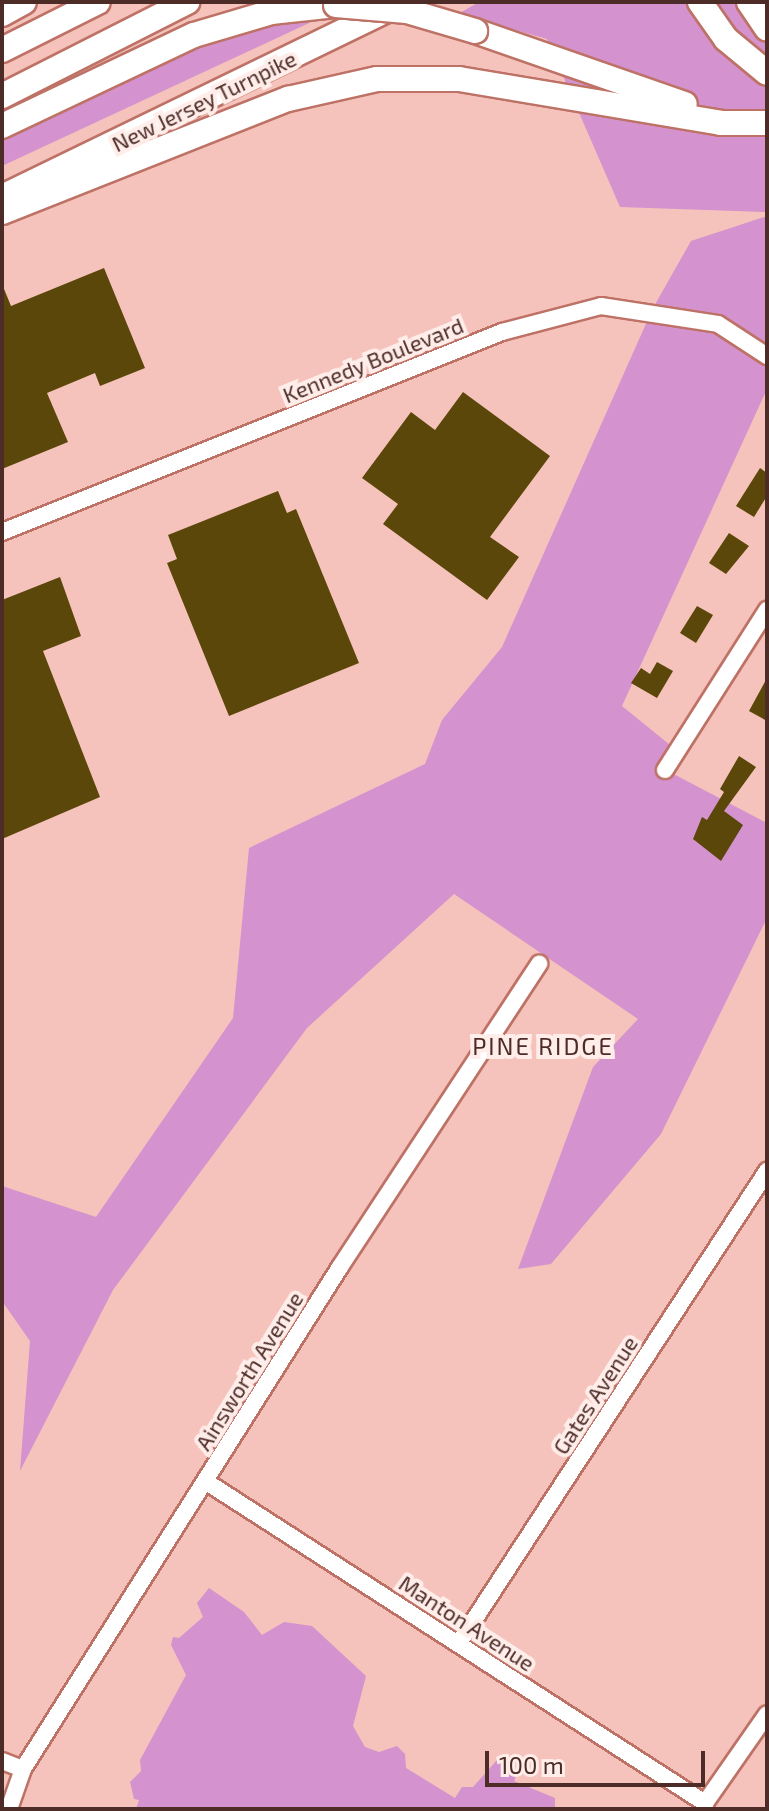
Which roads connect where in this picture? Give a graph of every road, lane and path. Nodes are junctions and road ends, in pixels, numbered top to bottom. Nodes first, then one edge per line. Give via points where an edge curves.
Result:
1 (24, 2) edge
2 (98, 2) edge
3 (187, 2) edge
4 (404, 2) edge
5 (700, 2) edge
6 (749, 2) edge
7 (2, 14) edge
8 (767, 29) edge
9 (2, 50) edge
10 (767, 73) edge
11 (2, 96) edge
12 (758, 122) edge
13 (2, 126) edge
14 (2, 197) edge
15 (2, 212) edge
16 (767, 356) edge
17 (2, 532) edge
18 (767, 610) edge
19 (665, 770) dead end
20 (539, 964) dead end
21 (767, 1171) edge
22 (205, 1481) junction
23 (459, 1643) junction
24 (767, 1714) edge
25 (2, 1761) edge
26 (23, 1769) junction
27 (9, 1809) edge

1 - 7 highway
2 - 9 highway
3 - 11 highway
4 - 14 highway, New Jersey Turnpike
5 - 10 highway via 726,39
6 - 8 highway
12 - 13 highway, bridge via 672,101 407,11 336,5 271,12 194,35
12 - 15 highway via 721,123 459,79 377,79 288,99
16 - 17 street, Kennedy Boulevard via 718,324 601,306 502,332
18 - 19 street
20 - 22 street, Ainsworth Avenue
21 - 23 street, Gates Avenue
22 - 23 street, Manton Avenue
22 - 26 street, Ainsworth Avenue
23 - 24 street, Manton Avenue via 705,1803
25 - 26 street
26 - 27 street, Ainsworth Avenue

